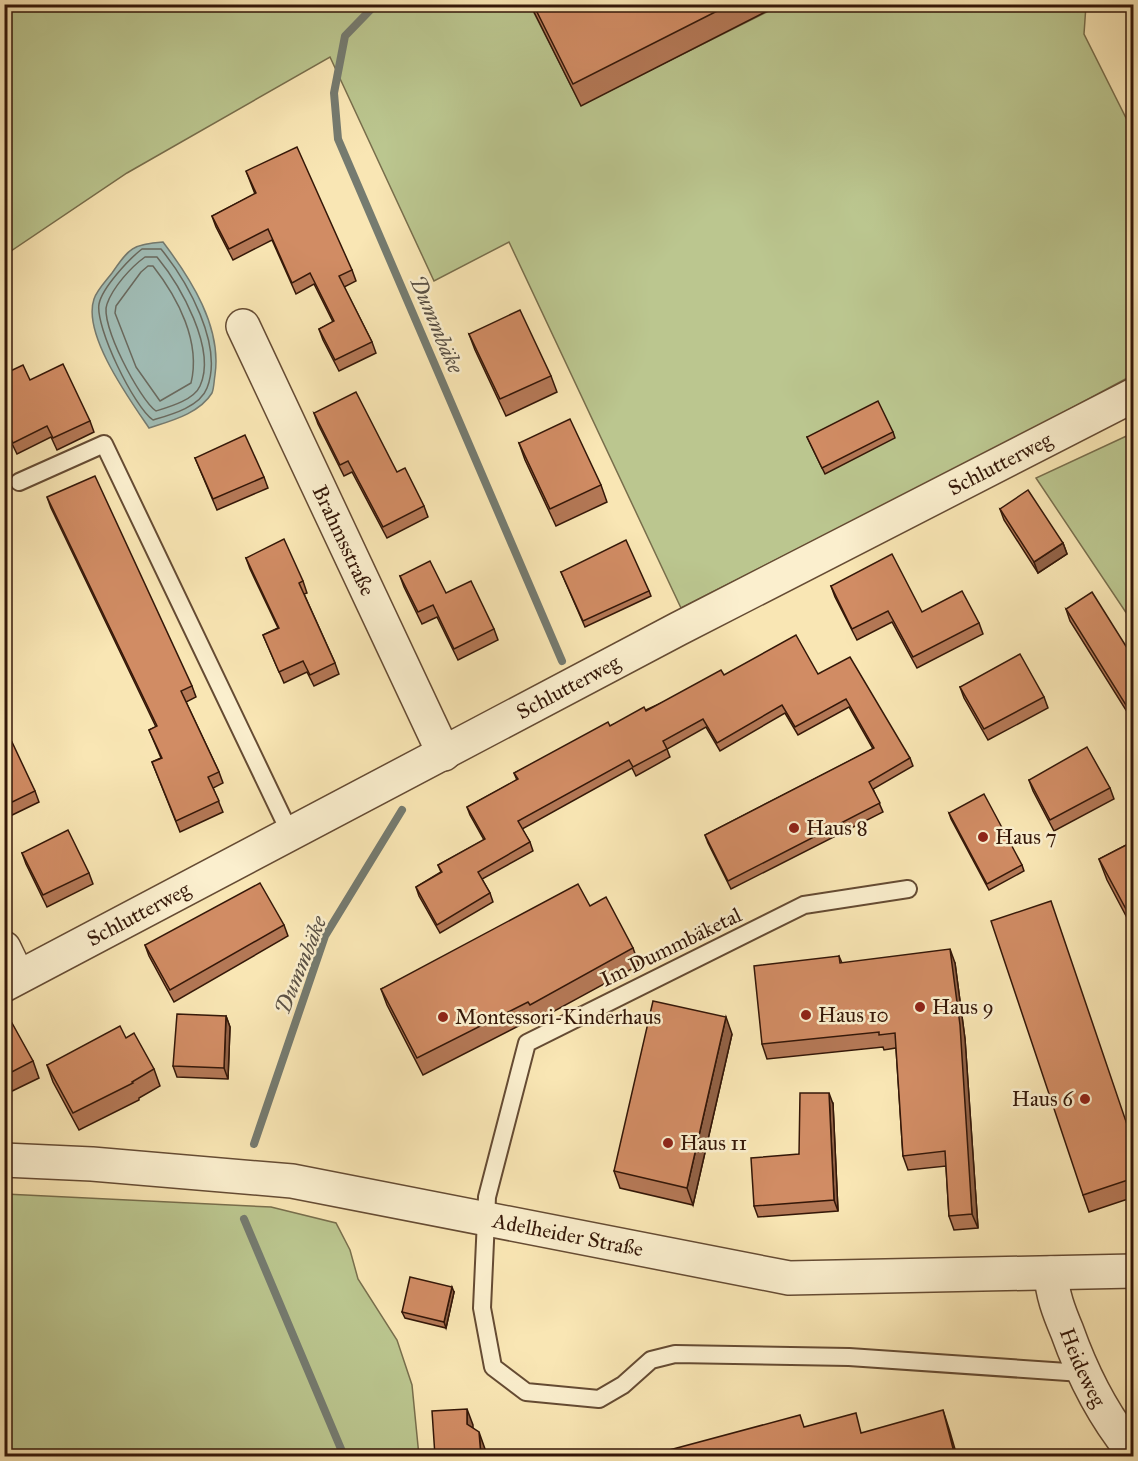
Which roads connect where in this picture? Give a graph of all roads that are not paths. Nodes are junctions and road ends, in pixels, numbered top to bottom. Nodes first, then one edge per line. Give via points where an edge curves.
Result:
1 (243, 326) dead end
2 (1134, 395) edge
3 (19, 482) dead end
4 (444, 754) junction
5 (291, 835) junction
6 (908, 889) dead end
7 (4, 948) edge
8 (11, 981) edge
9 (4, 1160) edge
10 (487, 1229) junction
11 (1134, 1271) edge
12 (1051, 1273) junction
13 (1082, 1373) junction
14 (1134, 1453) edge

1 - 4 street, Brahmsstraße
2 - 4 street, Schlutterweg
3 - 5 lane via 104,444
4 - 5 street, Schlutterweg
5 - 8 street, Schlutterweg
6 - 10 lane, Im Dummbäketal via 804,905 527,1043 487,1197
7 - 8 street
9 - 10 street, Adelheider Straße via 292,1181
10 - 12 street, Adelheider Straße via 789,1278
10 - 13 lane, Im Dummbäketal via 482,1308 493,1367 526,1392 599,1399 623,1385 651,1360 675,1354 849,1357
11 - 12 street, Adelheider Straße
12 - 13 street, Heideweg via 1052,1290
13 - 14 street, Heideweg via 1108,1422

